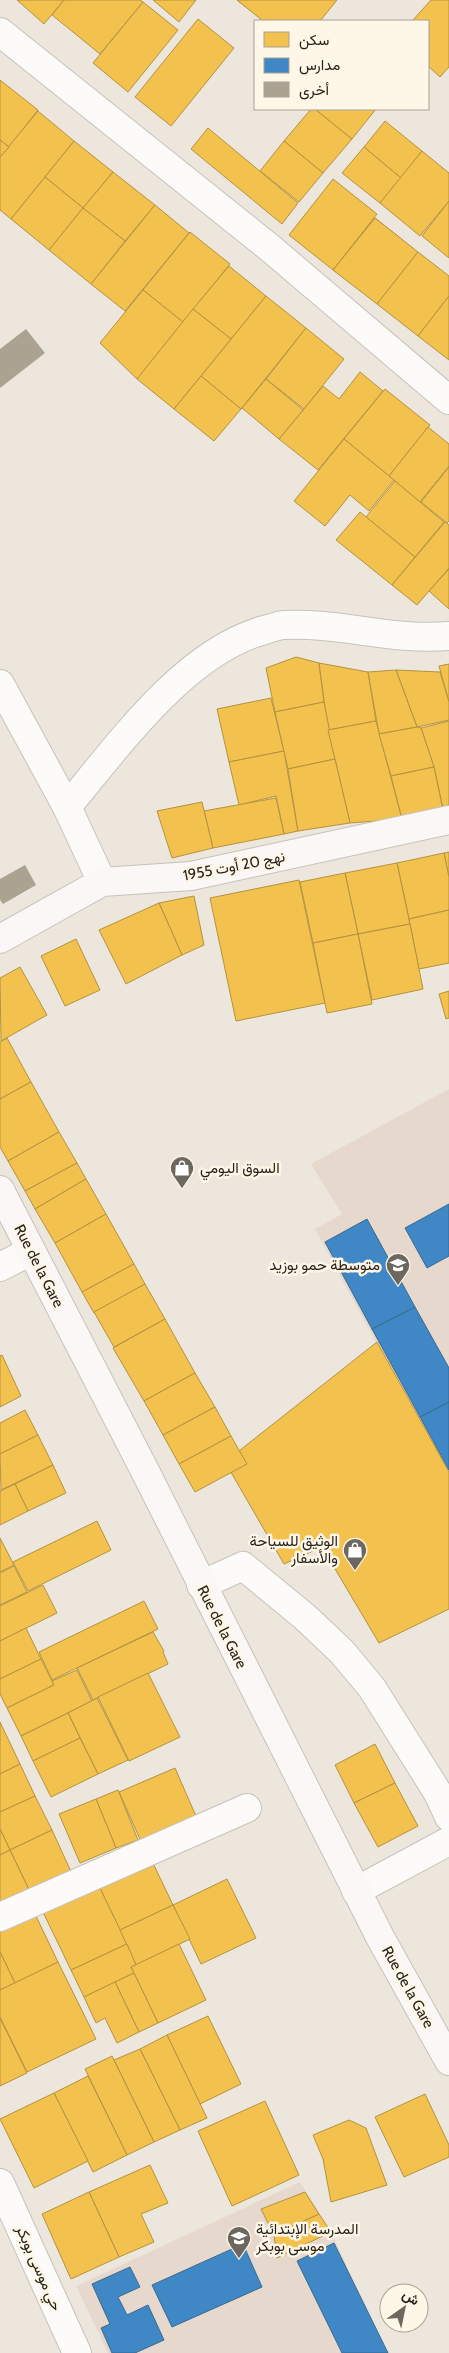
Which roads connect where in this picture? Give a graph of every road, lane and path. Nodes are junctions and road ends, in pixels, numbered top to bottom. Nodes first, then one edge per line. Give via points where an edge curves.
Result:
1 (0, 32) edge
2 (449, 400) edge
3 (449, 636) edge
4 (0, 684) edge
5 (67, 807) junction
6 (449, 820) edge
7 (102, 882) junction
8 (0, 939) edge
9 (0, 1190) edge
10 (31, 1251) junction
11 (0, 1267) edge
12 (201, 1585) junction
13 (445, 1799) edge
14 (247, 1808) dead end
15 (449, 1842) edge
16 (356, 1891) junction
17 (0, 1917) edge
18 (449, 2061) edge
19 (0, 2183) edge
20 (77, 2353) edge

1 - 2 street via 270,248
3 - 5 street via 422,639 338,626 281,625 244,636 205,660 170,688
4 - 5 street
5 - 7 street
6 - 7 street, نهج 20 أوت 1955 via 191,876
7 - 8 street, نهج 20 أوت 1955
9 - 10 street, Rue de la Gare
10 - 11 street
10 - 12 street, Rue de la Gare via 128,1436
12 - 13 street via 243,1566 305,1617 342,1652 372,1688
12 - 16 street, Rue de la Gare
14 - 17 street
15 - 16 street
16 - 18 street, Rue de la Gare
19 - 20 street, حي موسى بوبكر

